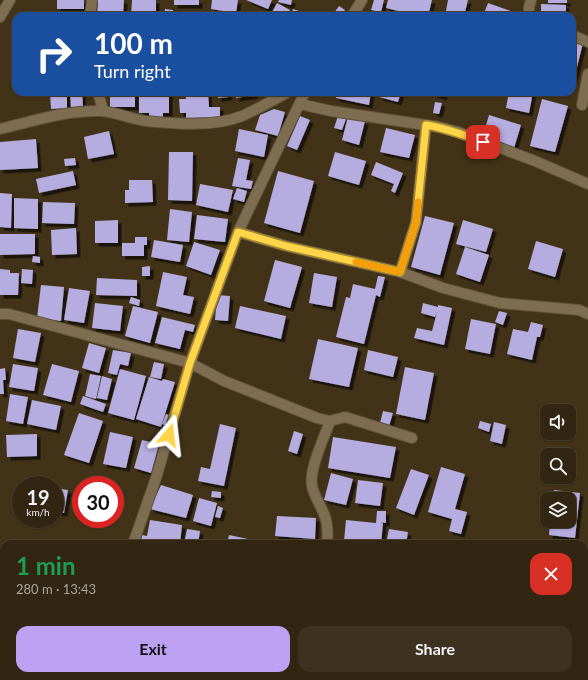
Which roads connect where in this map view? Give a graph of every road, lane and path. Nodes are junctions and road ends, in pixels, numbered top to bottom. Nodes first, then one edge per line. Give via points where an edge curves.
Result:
1 (10, 0) edge
2 (92, 0) edge
3 (362, 0) edge
4 (531, 0) edge
5 (90, 12) edge
6 (354, 12) edge
7 (529, 12) edge
8 (0, 17) edge
9 (576, 37) edge
10 (588, 42) edge
11 (588, 74) edge
12 (99, 96) edge
13 (280, 96) edge
14 (303, 96) edge
15 (300, 104) junction
16 (582, 105) dead end
17 (103, 111) junction
18 (426, 125) junction
19 (0, 129) edge
20 (588, 184) edge
21 (238, 232) junction
22 (400, 272) junction
23 (0, 314) edge
24 (588, 314) edge
25 (190, 363) junction
26 (330, 421) junction
27 (412, 438) dead end
28 (134, 540) edge
29 (328, 540) edge

1 - 8 street
2 - 5 street
3 - 6 street
4 - 7 street
9 - 10 street
11 - 16 street
12 - 17 street
13 - 17 street via 241,116 192,125 145,120
14 - 15 street
15 - 18 street
15 - 21 street
17 - 19 street via 64,114
18 - 20 street via 458,132
18 - 22 street via 416,222
21 - 22 street via 286,246
21 - 25 street
22 - 24 street via 444,288 500,303 579,310
23 - 25 street via 9,314
25 - 26 street via 224,380 316,418
25 - 28 street via 156,478
26 - 27 street via 345,417
26 - 29 street via 312,471 312,485 325,514

